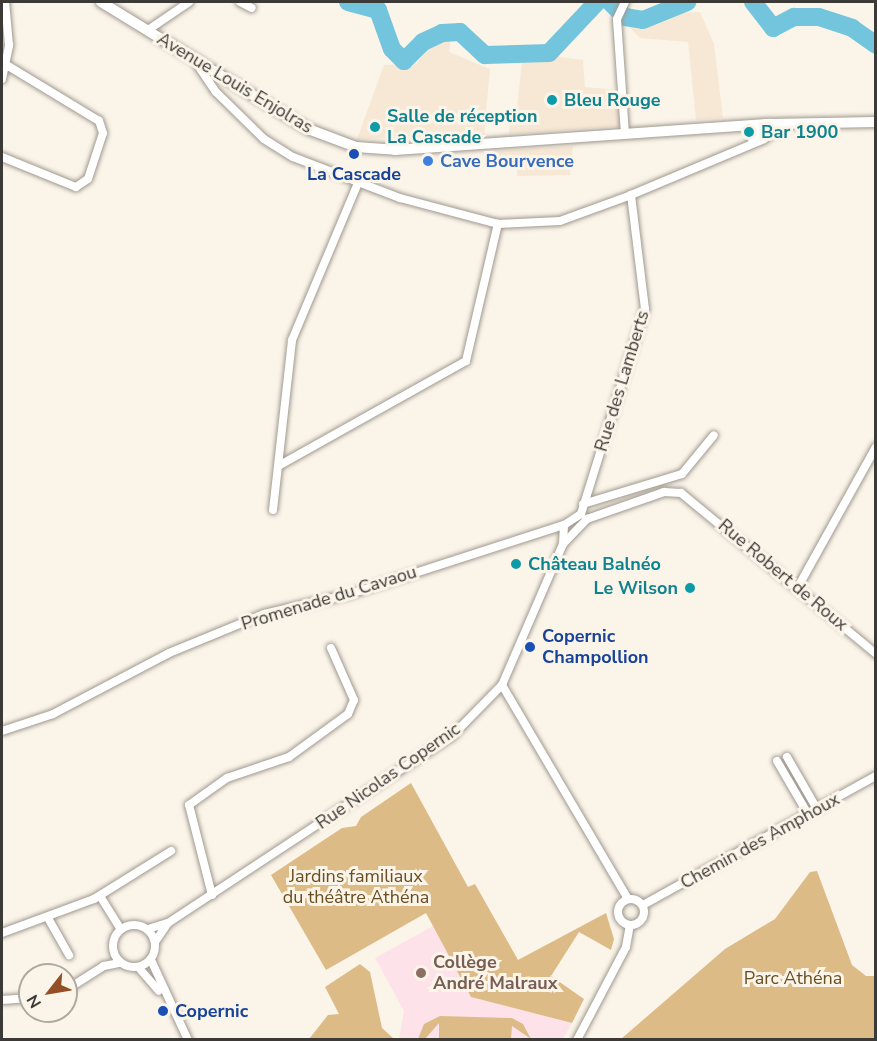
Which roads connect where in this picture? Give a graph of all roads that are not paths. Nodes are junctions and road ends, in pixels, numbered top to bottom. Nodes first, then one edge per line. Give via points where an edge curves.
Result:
1 (4, 2) edge
2 (101, 2) edge
3 (189, 2) edge
4 (240, 2) edge
5 (625, 3) edge
6 (252, 8) dead end
7 (147, 30) junction
8 (194, 59) junction
9 (5, 64) junction
10 (2, 79) edge
11 (876, 123) edge
12 (767, 124) junction
13 (784, 124) junction
14 (625, 134) junction
15 (752, 142) junction
16 (2, 157) edge
17 (357, 185) junction
18 (631, 195) junction
19 (498, 224) junction
20 (714, 435) dead end
21 (876, 447) edge
22 (280, 465) junction
23 (583, 504) junction
24 (273, 510) dead end
25 (584, 517) junction
26 (564, 525) junction
27 (563, 544) junction
28 (798, 587) junction
29 (331, 648) dead end
30 (876, 654) edge
31 (502, 685) junction
32 (2, 731) edge
33 (787, 757) dead end
34 (777, 761) dead end
35 (876, 776) edge
36 (817, 809) junction
37 (808, 814) junction
38 (171, 851) dead end
39 (212, 895) junction
40 (100, 896) junction
41 (628, 899) junction
42 (643, 905) junction
43 (48, 918) junction
44 (168, 923) junction
45 (630, 925) junction
46 (121, 929) junction
47 (148, 929) junction
48 (2, 933) edge
49 (155, 942) junction
50 (114, 952) junction
51 (69, 955) dead end
52 (151, 960) junction
53 (120, 963) junction
54 (104, 966) junction
55 (139, 968) junction
56 (78, 982) edge
57 (164, 997) junction
58 (18, 999) edge
59 (2, 1000) edge
60 (188, 1040) edge
61 (577, 1040) edge

1 - 9 street
2 - 7 main road, Avenue Louis Enjolras
3 - 7 street
4 - 6 street
5 - 14 street via 617,23
7 - 8 main road, Avenue Louis Enjolras
8 - 14 main road, Avenue Louis Enjolras via 308,129 356,147 395,150
8 - 17 street via 216,92 264,139
9 - 10 street
9 - 16 street via 99,121 103,133 88,179 76,187
11 - 13 main road, Avenue Louis Enjolras
12 - 13 main road, Avenue Louis Enjolras
12 - 14 main road, Avenue Louis Enjolras
12 - 15 street
13 - 15 street via 775,134
15 - 18 street
17 - 19 street
17 - 22 street via 292,340
18 - 19 street via 560,221
18 - 23 street, Rue des Lamberts via 645,309
19 - 22 street via 466,361
20 - 23 street via 682,474
21 - 28 street
22 - 24 street
23 - 25 street, Rue des Lamberts
25 - 26 street
25 - 27 street
25 - 28 street, Rue Robert de Roux via 664,492 688,497
26 - 27 street
26 - 32 street, Promenade du Cavaou via 350,594 264,614 169,653 53,714
27 - 31 street, Rue Nicolas Copernic
28 - 30 street, Rue Robert de Roux
29 - 39 street via 354,700 348,714 289,757 226,778 189,805
31 - 39 street, Rue Nicolas Copernic via 452,736
31 - 41 street
33 - 36 street
34 - 37 street
35 - 36 street, Chemin des Amphoux
36 - 37 street, Chemin des Amphoux
37 - 42 street, Chemin des Amphoux
38 - 40 street
39 - 44 street, Rue Nicolas Copernic
40 - 43 street
40 - 46 street
41 - 42 street
41 - 45 street via 618,913
42 - 45 street via 644,917
43 - 48 street
43 - 51 street
44 - 47 street, Rue Nicolas Copernic
44 - 49 street, Rue Nicolas Copernic
45 - 61 street via 627,946
46 - 47 street via 135,925
46 - 50 street
47 - 49 street
49 - 52 street
50 - 53 street
50 - 54 street
52 - 55 street
52 - 57 street
53 - 54 street
53 - 55 street
54 - 56 street
55 - 57 street
57 - 60 street
58 - 59 street

